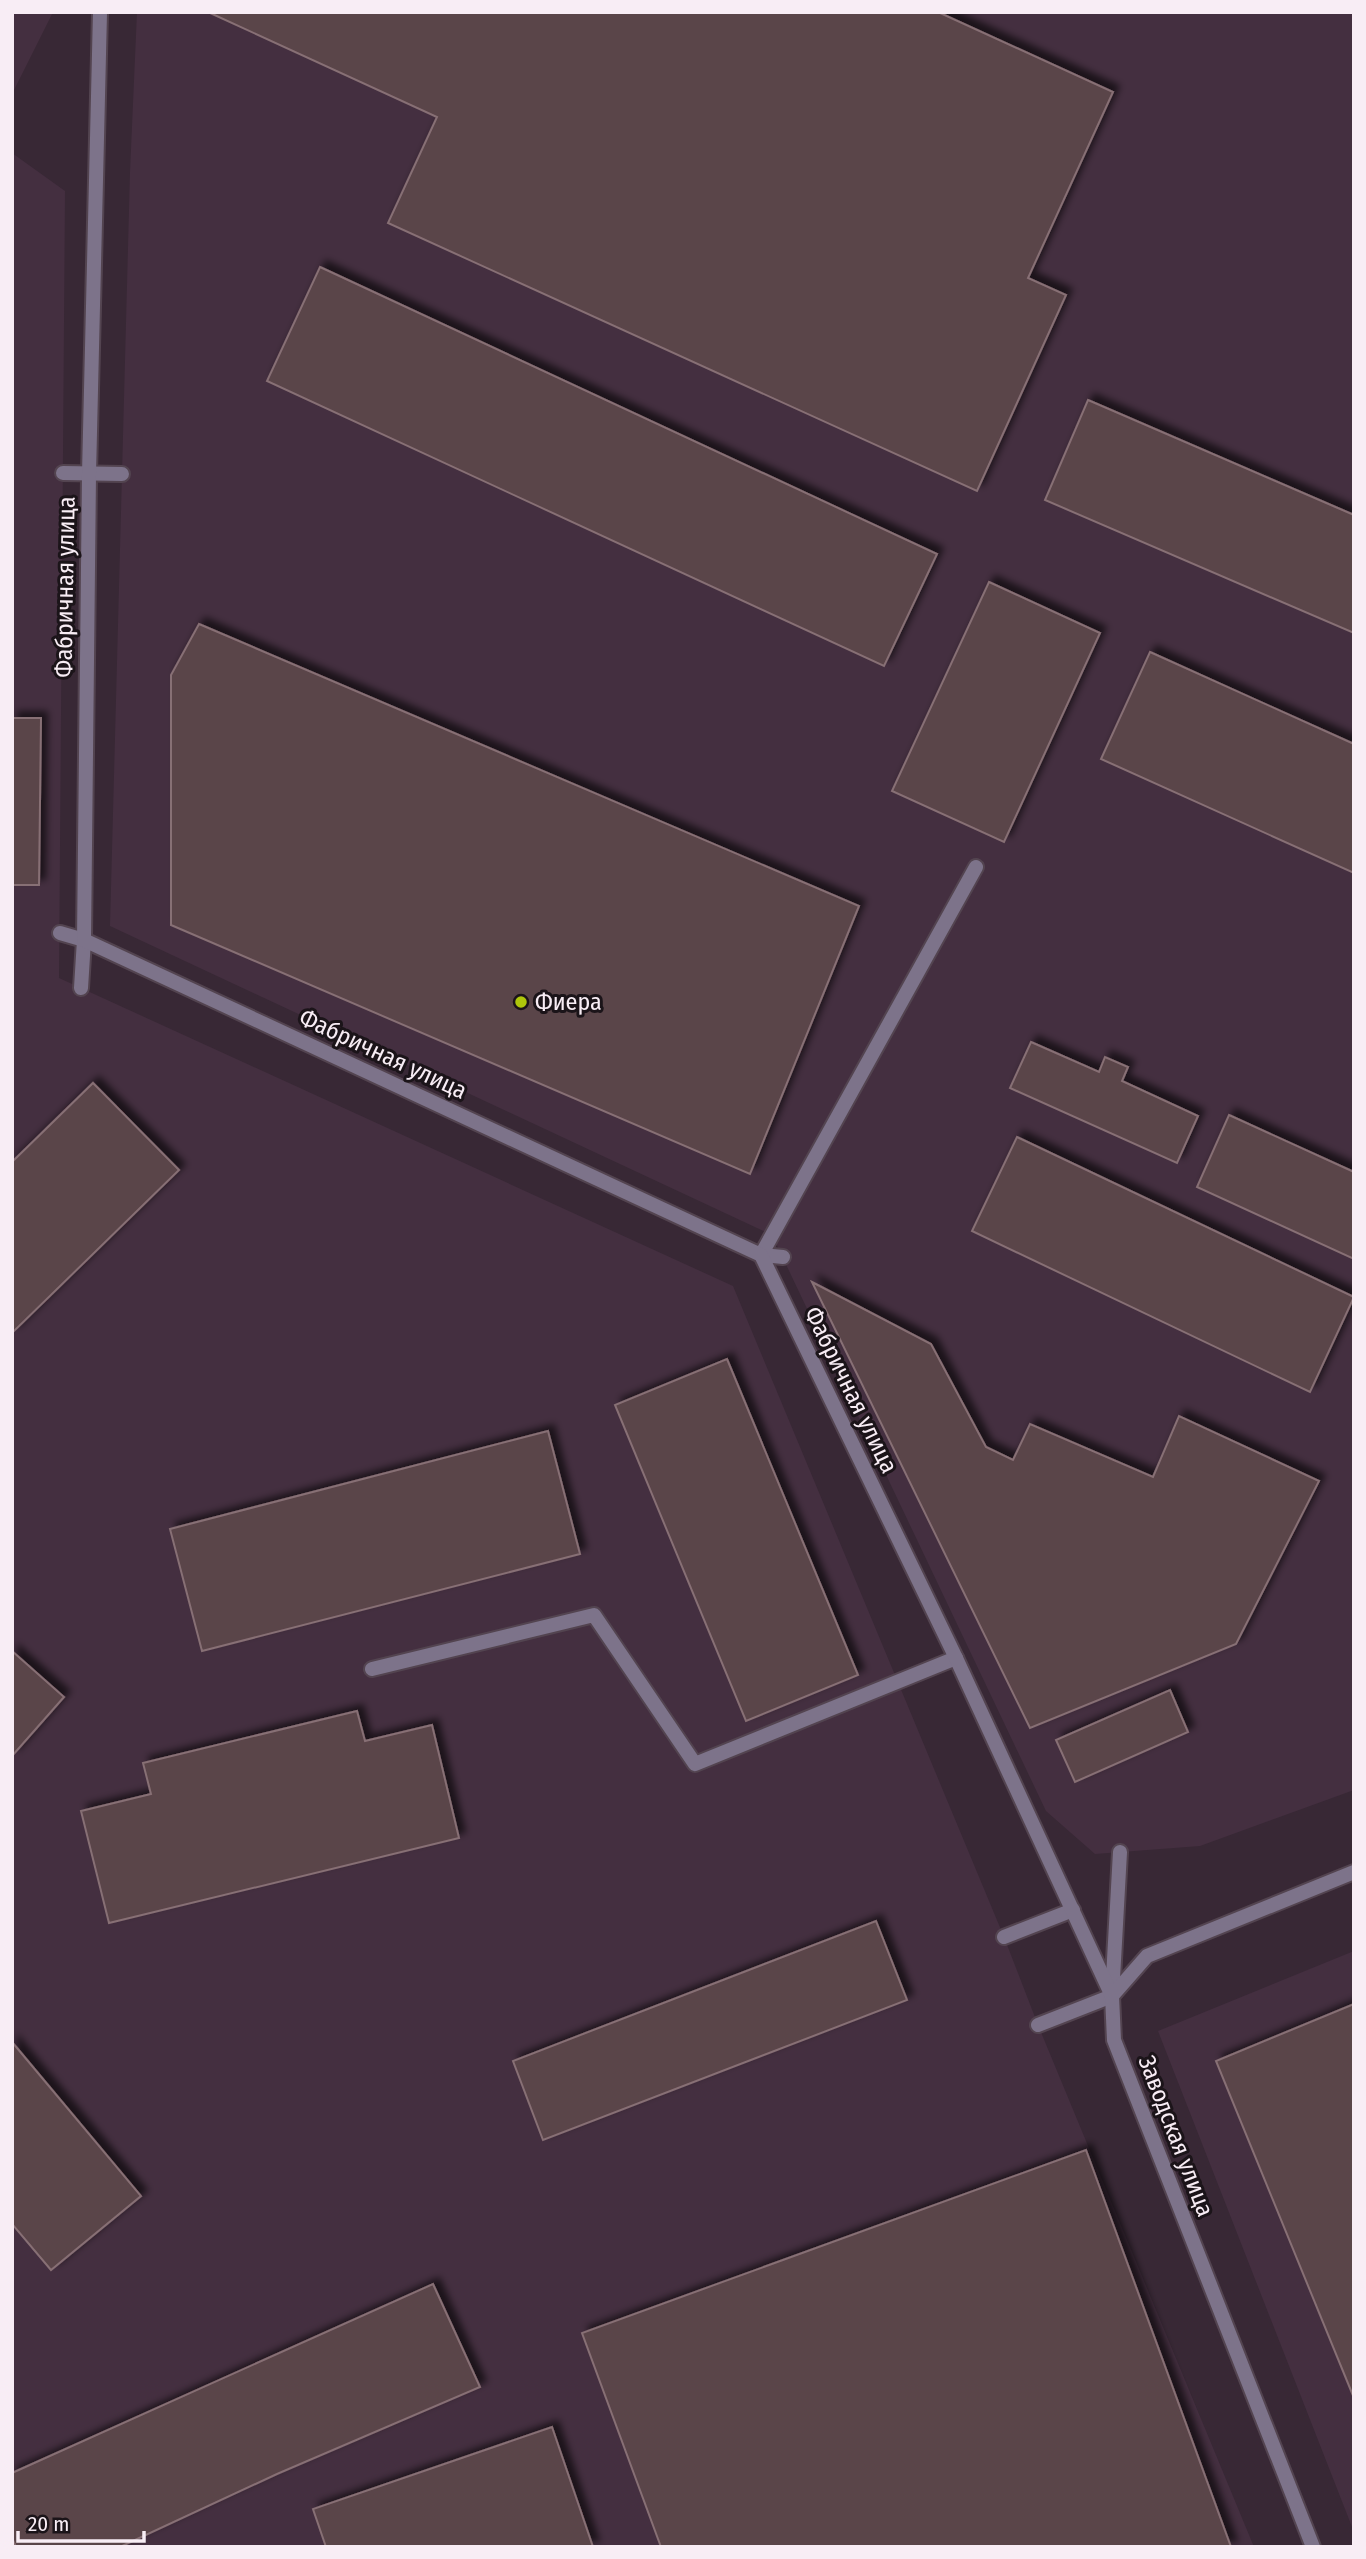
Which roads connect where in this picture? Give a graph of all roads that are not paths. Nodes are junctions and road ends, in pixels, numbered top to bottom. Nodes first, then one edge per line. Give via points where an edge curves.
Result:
1 (100, 12) edge
2 (63, 473) dead end
3 (89, 474) junction
4 (122, 474) dead end
5 (976, 867) dead end
6 (60, 933) dead end
7 (84, 940) junction
8 (81, 988) dead end
9 (761, 1255) junction
10 (783, 1257) dead end
11 (956, 1658) junction
12 (372, 1669) dead end
13 (1120, 1852) dead end
14 (1354, 1872) edge
15 (1073, 1910) junction
16 (1004, 1937) dead end
17 (1112, 1996) junction
18 (1038, 2025) dead end
19 (1313, 2547) edge

1 - 3 street, Фабричная улица
2 - 3 street
3 - 4 street
3 - 7 street, Фабричная улица
5 - 9 street
6 - 7 street
7 - 8 street
7 - 9 street, Фабричная улица
9 - 10 street
9 - 11 street, Фабричная улица
11 - 12 street via 695,1764 594,1615
11 - 15 street, Фабричная улица
13 - 17 street, Заводская улица
14 - 17 street via 1147,1956
15 - 16 street
15 - 17 street, Фабричная улица
17 - 18 street
17 - 19 street, Заводская улица via 1114,2040

